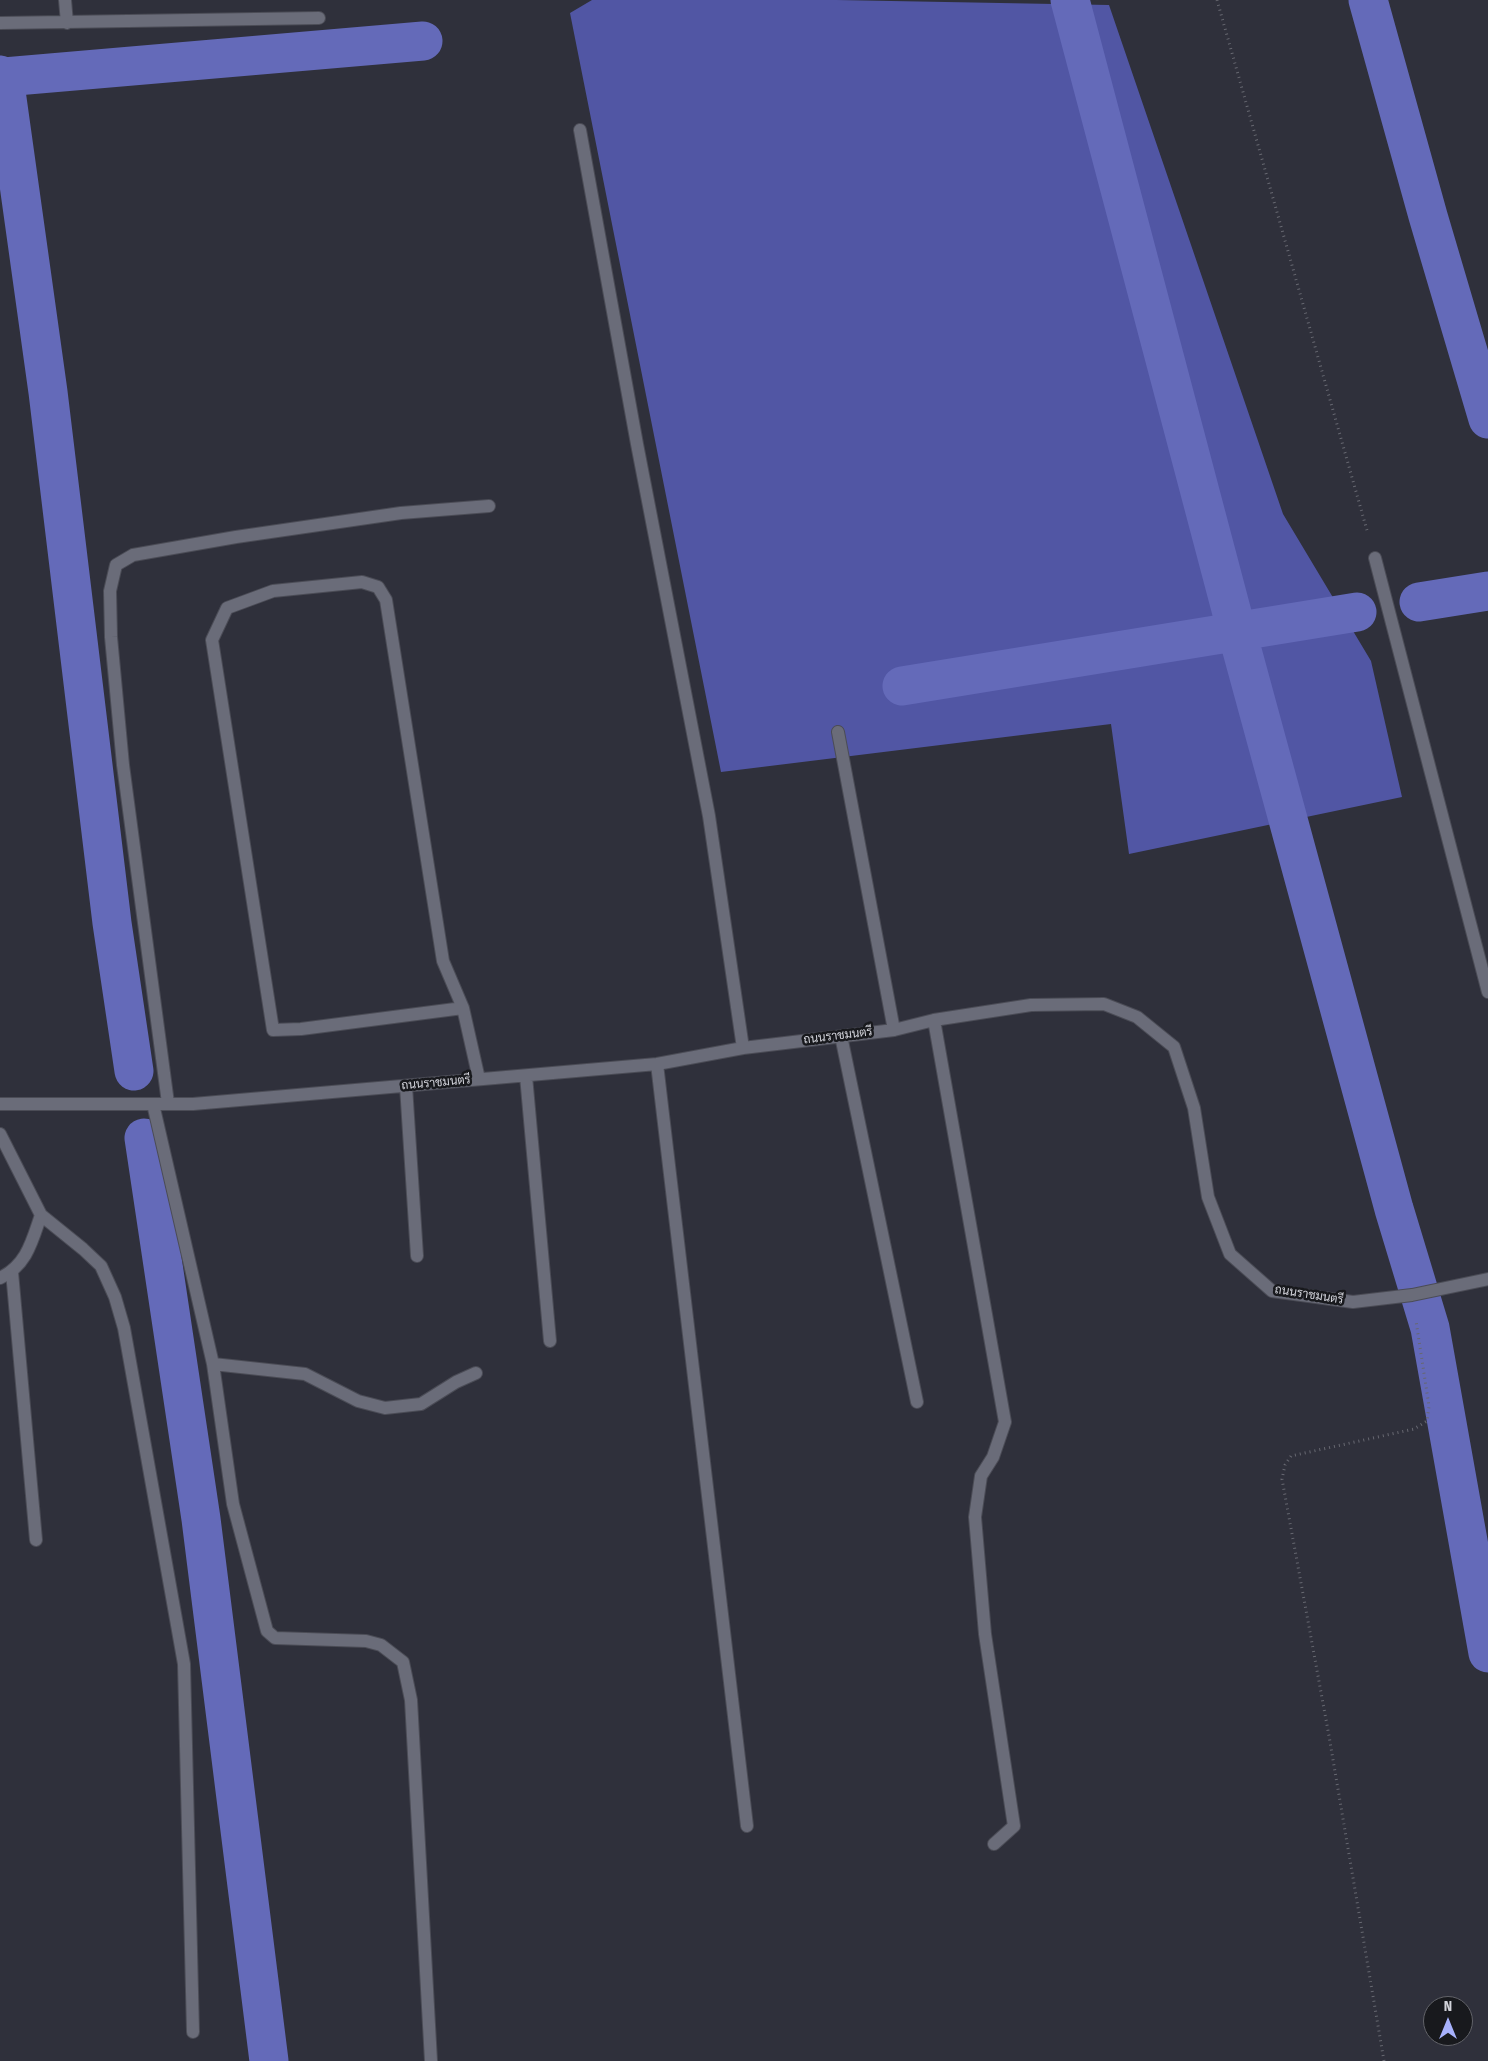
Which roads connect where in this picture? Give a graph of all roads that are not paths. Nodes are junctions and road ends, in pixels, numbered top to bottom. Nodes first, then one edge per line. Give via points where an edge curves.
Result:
1 (65, 0) edge
2 (319, 18) dead end
3 (0, 23) edge
4 (67, 23) junction
5 (580, 130) dead end
6 (489, 506) dead end
7 (1375, 558) road end
8 (838, 732) dead end
9 (1488, 992) edge
10 (463, 1008) junction
11 (934, 1020) junction
12 (894, 1030) junction
13 (842, 1036) junction
14 (743, 1048) junction
15 (656, 1064) junction
16 (526, 1076) junction
17 (479, 1079) junction
18 (406, 1086) junction
19 (168, 1103) junction
20 (0, 1104) edge
21 (153, 1104) junction
22 (0, 1134) edge
23 (41, 1215) junction
24 (417, 1256) dead end
25 (12, 1272) junction
26 (0, 1278) edge
27 (1488, 1278) edge
28 (550, 1341) dead end
29 (213, 1364) junction
30 (476, 1373) dead end
31 (917, 1402) dead end
32 (36, 1540) dead end
33 (748, 1826) dead end
34 (994, 1844) dead end
35 (193, 2032) dead end
36 (431, 2061) edge

1 - 4 street
2 - 4 street
3 - 4 street
5 - 14 street via 709,816
6 - 19 street via 401,513 236,537 133,555 116,565 110,591 123,765
7 - 9 street
8 - 12 street
10 - 10 street via 273,1030 212,640 227,608 273,591 362,582 378,587 386,600 442,961
10 - 17 street
11 - 12 street, ถนนราชมนตรี
11 - 27 street, ถนนราชมนตรี via 1031,1005 1104,1004 1137,1017 1174,1046 1194,1108 1208,1197 1230,1254 1272,1291 1353,1302 1412,1295
11 - 34 street via 1005,1422 993,1456 981,1476 975,1517 985,1634 1014,1826
12 - 13 street, ถนนราชมนตรี
13 - 14 street, ถนนราชมนตรี
13 - 31 street
14 - 15 street, ถนนราชมนตรี
15 - 16 street, ถนนราชมนตรี
15 - 33 street
16 - 17 street, ถนนราชมนตรี
16 - 28 street
17 - 18 street, ถนนราชมนตรี
18 - 19 street, ถนนราชมนตรี via 193,1104
18 - 24 street
19 - 21 street, ถนนราชมนตรี
20 - 21 street, ถนนราชมนตรี
21 - 29 street
22 - 23 street
23 - 25 street via 29,1251
23 - 35 street via 101,1266 124,1328 184,1664
25 - 26 street
25 - 32 street
29 - 30 street via 306,1374 358,1401 385,1408 421,1404
29 - 36 street via 233,1504 267,1631 275,1638 373,1642 402,1662 411,1700

